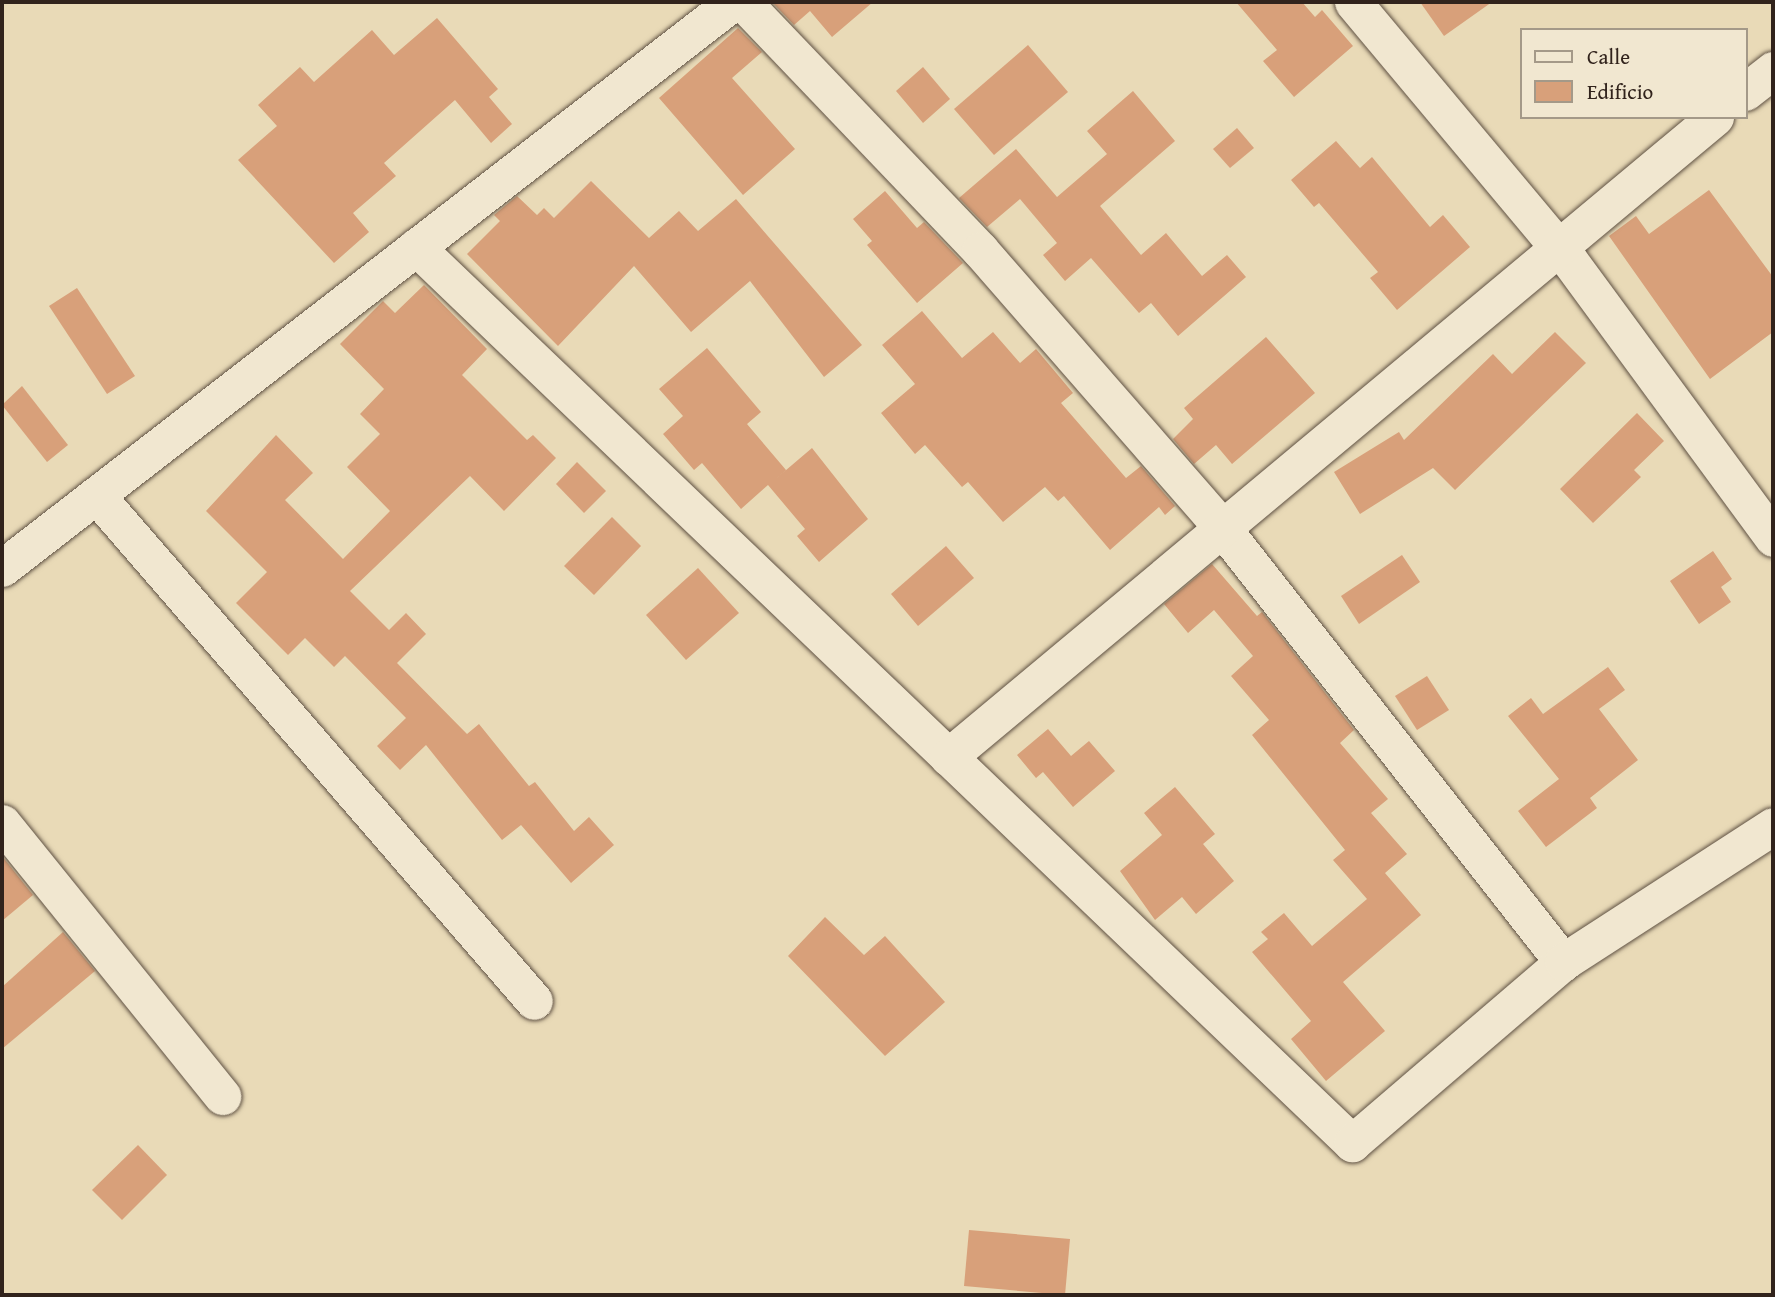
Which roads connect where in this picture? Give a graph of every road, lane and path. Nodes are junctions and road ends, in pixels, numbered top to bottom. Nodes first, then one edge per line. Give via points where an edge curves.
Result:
1 (733, 2) edge
2 (743, 2) edge
3 (1353, 2) edge
4 (1773, 70) edge
5 (1747, 90) edge
6 (1713, 119) edge
7 (1557, 246) junction
8 (415, 247) junction
9 (96, 495) junction
10 (1223, 529) junction
11 (1773, 538) edge
12 (2, 568) edge
13 (948, 757) junction
14 (2, 823) edge
15 (1773, 826) edge
16 (1563, 962) junction
17 (534, 1001) dead end
18 (222, 1096) dead end

1 - 8 street
2 - 10 street via 980,250
3 - 7 street
4 - 5 street
6 - 7 street
7 - 10 street
7 - 11 street
8 - 9 street
8 - 13 street
9 - 12 street
9 - 17 street
10 - 13 street
10 - 16 street
13 - 16 street via 1352,1143
14 - 18 street
15 - 16 street

